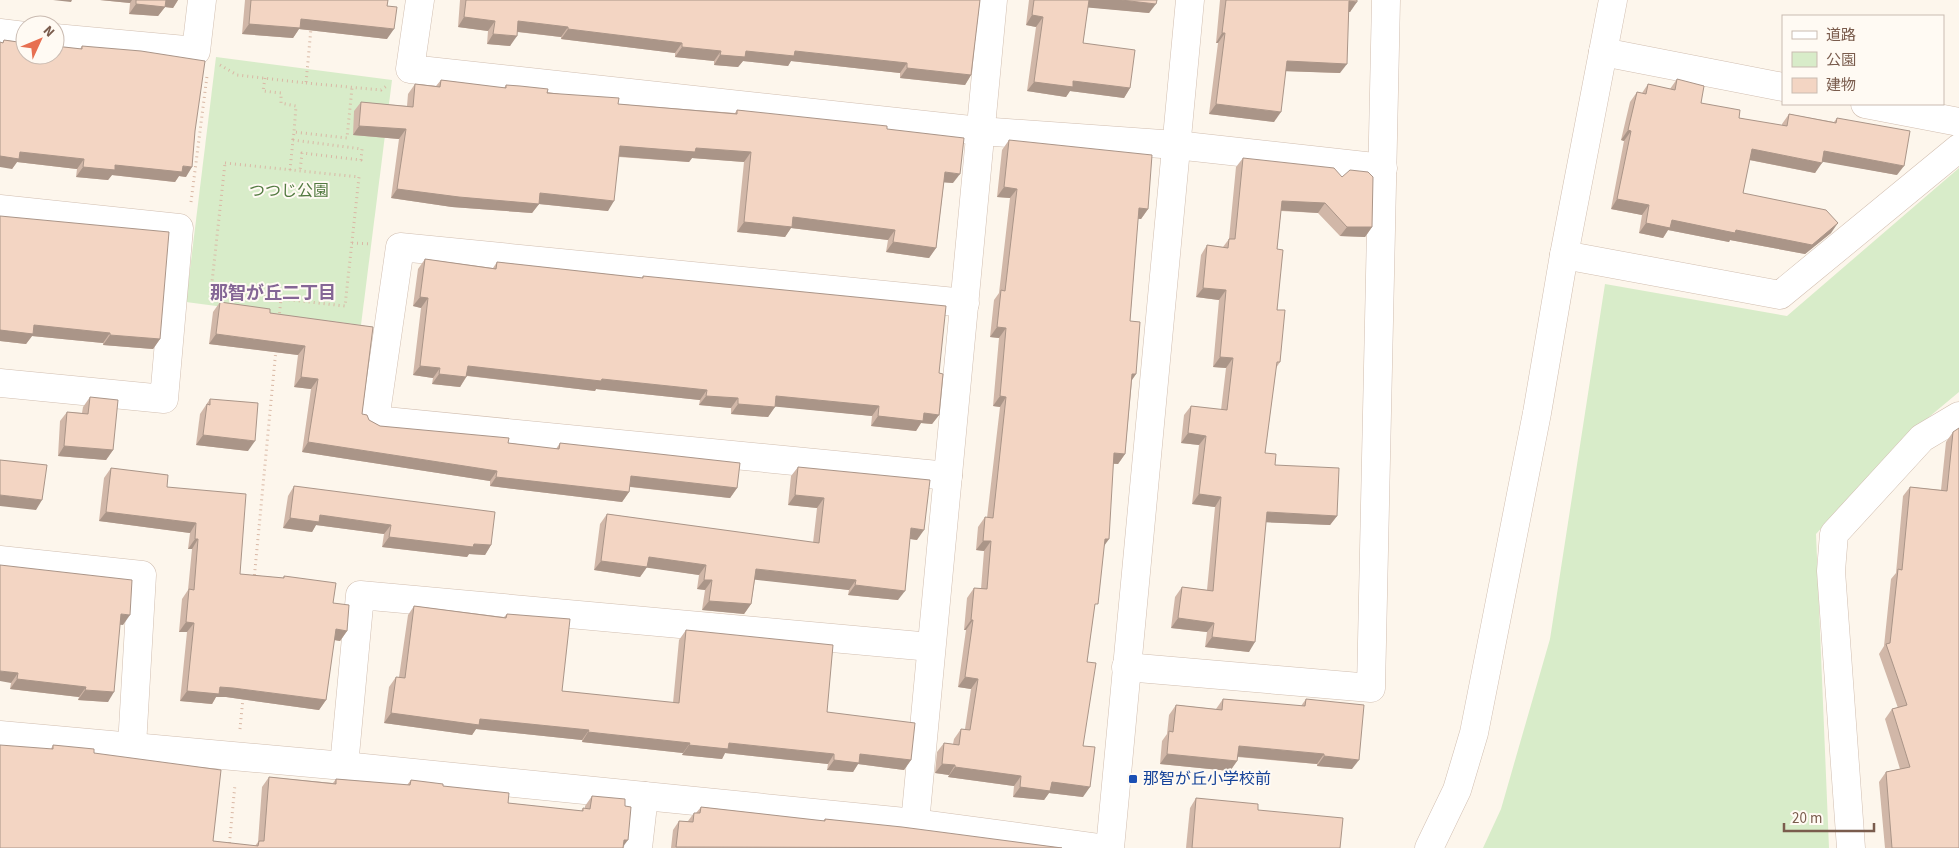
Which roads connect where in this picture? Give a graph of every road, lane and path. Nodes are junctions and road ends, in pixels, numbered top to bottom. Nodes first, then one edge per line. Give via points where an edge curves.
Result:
1 (202, 0) edge
2 (420, 0) edge
3 (993, 0) edge
4 (1190, 0) edge
5 (1386, 0) edge
6 (1612, 0) edge
7 (312, 18) edge
8 (0, 34) edge
9 (15, 35) edge
10 (65, 39) edge
11 (196, 51) junction
12 (1603, 52) junction
13 (410, 69) junction
14 (265, 78) junction
15 (306, 83) junction
16 (1782, 87) edge
17 (352, 88) junction
18 (1870, 105) edge
19 (1959, 122) edge
20 (980, 131) junction
21 (294, 132) junction
22 (293, 140) junction
23 (1176, 145) junction
24 (1959, 148) edge
25 (1383, 168) junction
26 (290, 170) junction
27 (300, 171) junction
28 (0, 209) edge
29 (179, 228) junction
30 (1564, 255) junction
31 (281, 299) junction
32 (965, 303) junction
33 (279, 319) edge
34 (276, 348) edge
35 (0, 382) edge
36 (1959, 416) edge
37 (948, 476) junction
38 (0, 560) edge
39 (253, 586) edge
40 (931, 647) junction
41 (1126, 667) junction
42 (243, 696) edge
43 (0, 735) edge
44 (239, 735) dead end
45 (132, 746) junction
46 (344, 766) junction
47 (236, 777) dead end
48 (644, 796) junction
49 (915, 823) junction
50 (228, 848) edge
51 (638, 848) edge
52 (1100, 848) edge
53 (1110, 848) edge
54 (1429, 848) edge
55 (1851, 848) edge

1 - 11 street
2 - 13 street
3 - 20 street
4 - 23 street
5 - 25 street
6 - 12 street
7 - 15 path
8 - 9 street
10 - 11 street
11 - 14 path via 237,75
11 - 29 path via 207,72 190,211
12 - 16 street
12 - 30 street
13 - 17 path via 381,90
13 - 20 street
14 - 15 path
14 - 21 path via 263,91 281,94 281,103 296,106
15 - 17 path
17 - 21 path via 347,138
18 - 19 street
20 - 23 street
20 - 32 street
21 - 22 path
22 - 26 path
22 - 27 path via 362,149 361,160 302,153
23 - 25 street
23 - 41 street
24 - 30 street via 1780,295
25 - 41 street via 1371,688
26 - 27 path
26 - 31 path via 225,163 211,291
27 - 31 path via 359,177 345,306
28 - 29 street
29 - 35 street via 164,399
30 - 54 street via 1537,413 1474,733 1457,790
31 - 33 path
32 - 37 street
32 - 37 street via 400,246 375,420
34 - 39 path
36 - 55 street via 1922,438 1834,534 1831,571
37 - 40 street
38 - 45 street via 142,576
40 - 46 street via 360,595
40 - 49 street
41 - 53 street
42 - 44 path
43 - 45 street
45 - 46 street
46 - 48 street
47 - 50 path
48 - 49 street
48 - 51 street
49 - 52 street

